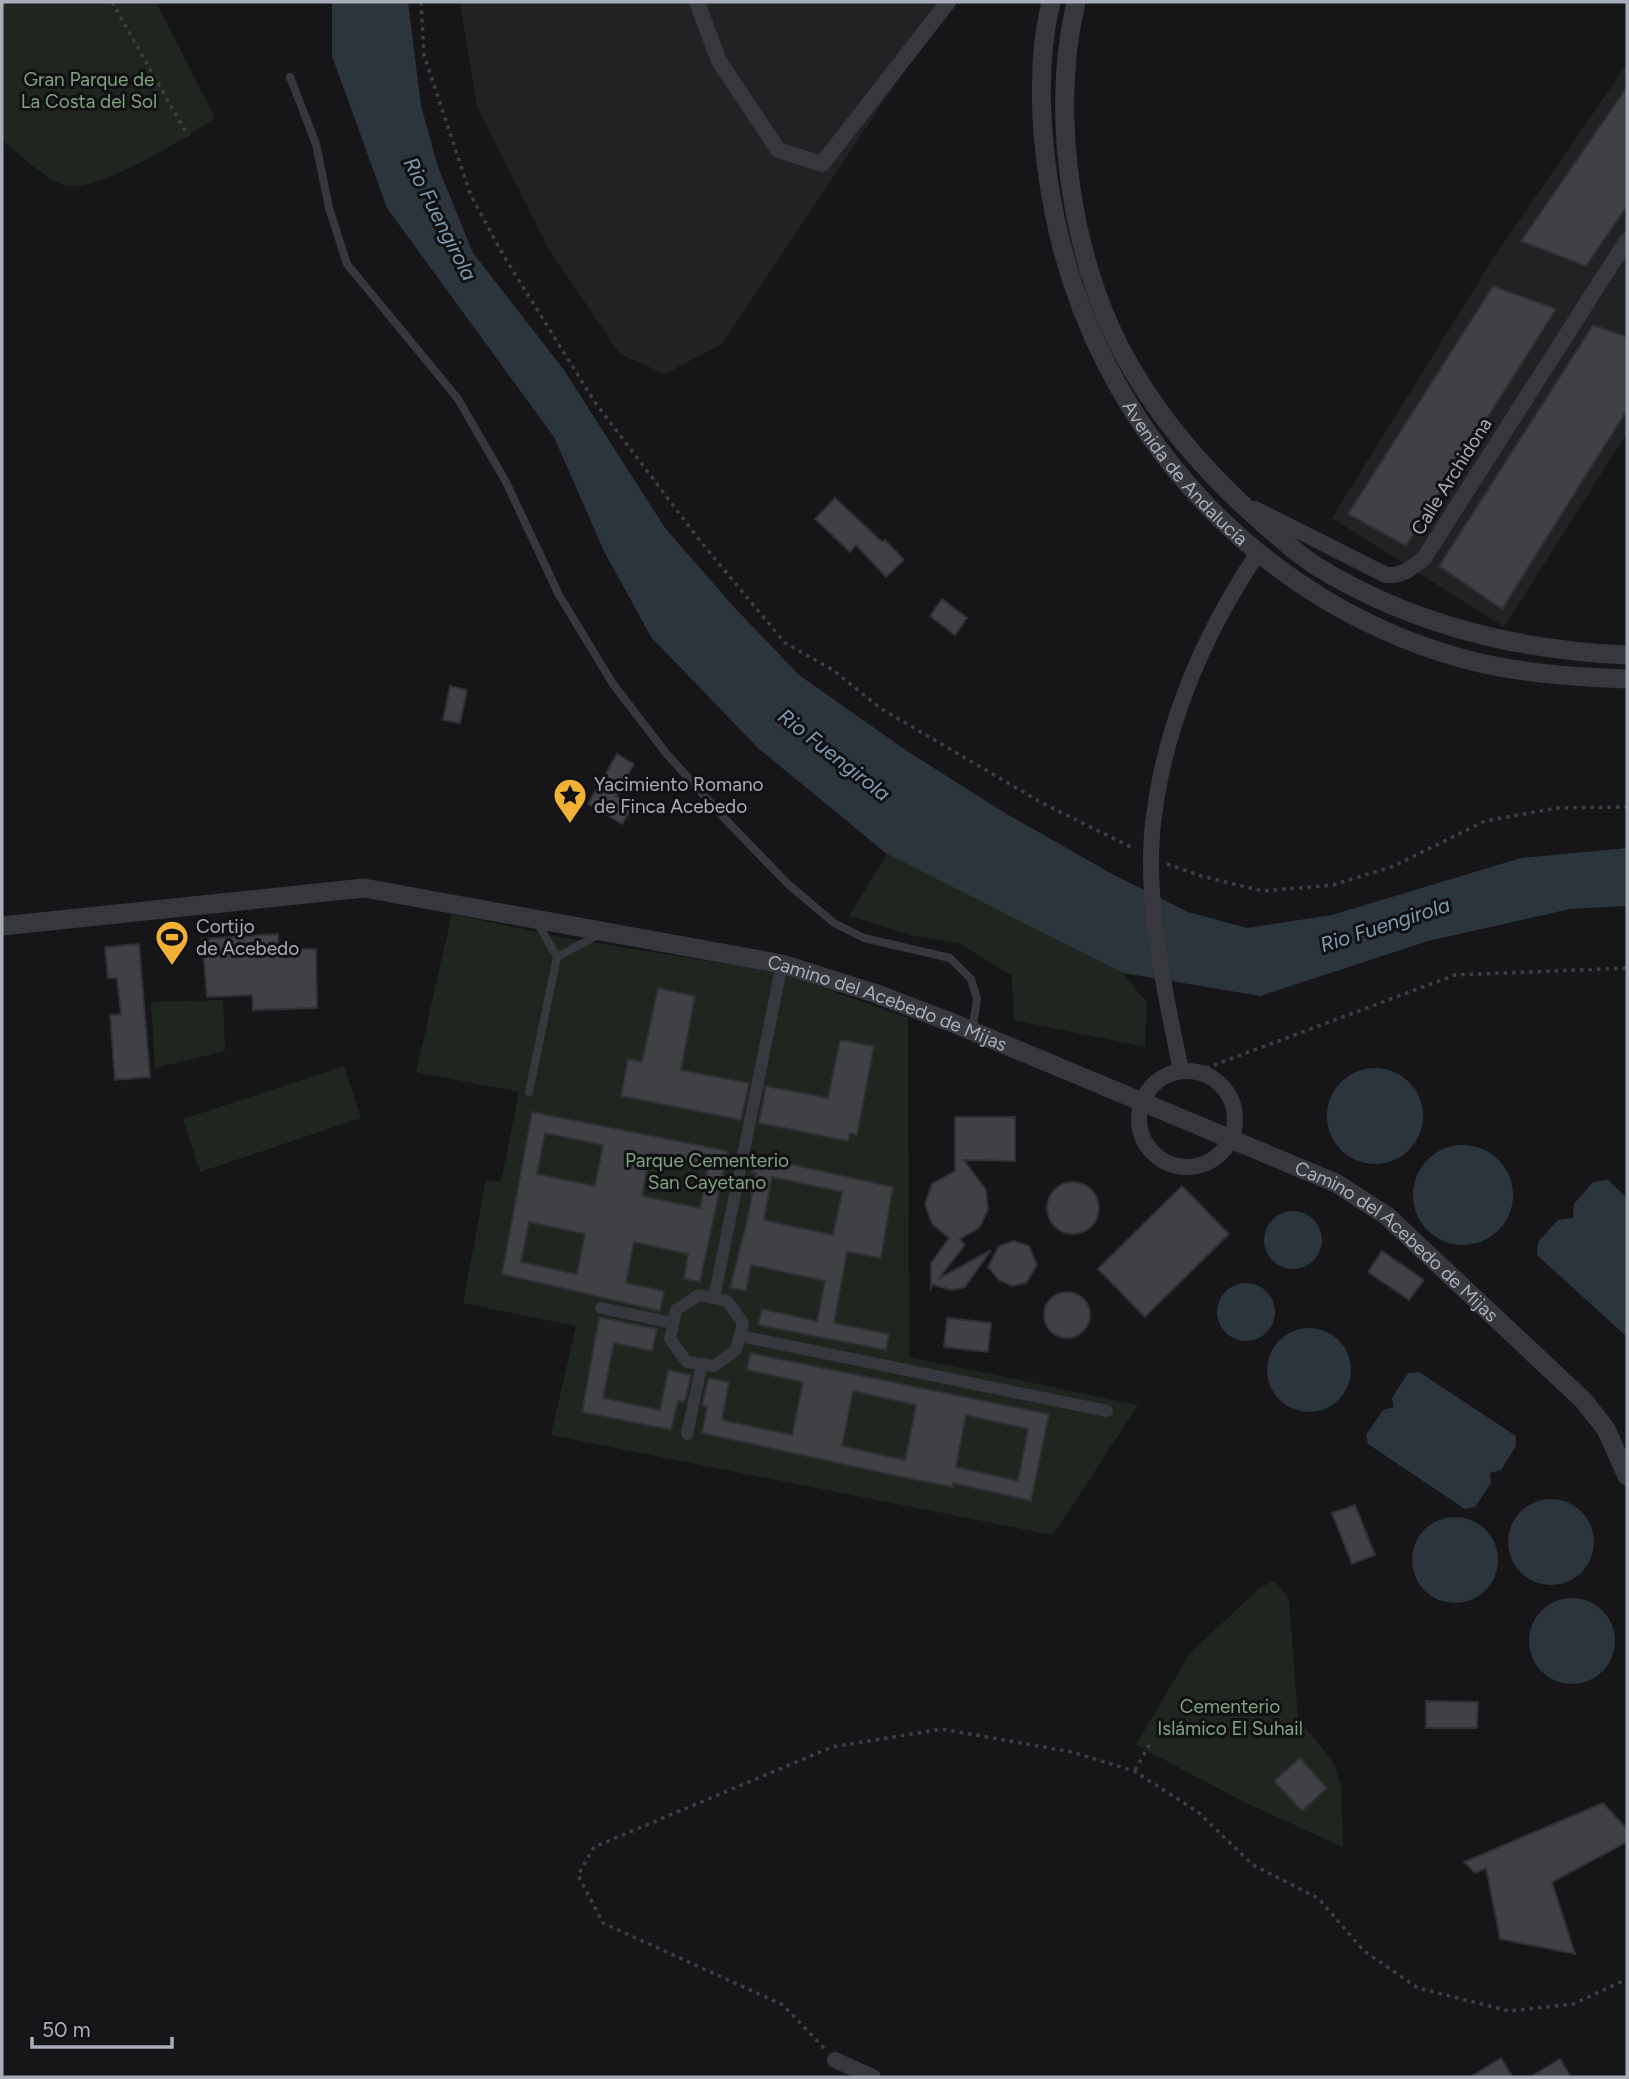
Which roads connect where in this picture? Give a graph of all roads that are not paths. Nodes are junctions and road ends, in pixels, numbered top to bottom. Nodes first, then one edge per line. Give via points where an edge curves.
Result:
1 (697, 2) edge
2 (948, 2) edge
3 (1051, 2) edge
4 (1076, 2) edge
5 (290, 76) dead end
6 (1627, 240) edge
7 (1238, 500) junction
8 (1258, 553) junction
9 (1627, 655) edge
10 (1627, 679) edge
11 (536, 921) junction
12 (2, 926) edge
13 (601, 933) junction
14 (557, 957) junction
15 (782, 964) junction
16 (972, 1031) junction
17 (1189, 1071) junction
18 (529, 1092) dead end
19 (1142, 1101) junction
20 (1230, 1139) junction
21 (714, 1298) junction
22 (601, 1308) dead end
23 (673, 1323) junction
24 (740, 1336) junction
25 (702, 1364) junction
26 (1107, 1411) dead end
27 (687, 1434) dead end
28 (1627, 1476) edge
29 (835, 2060) road end
30 (873, 2077) edge

1 - 2 street via 719,61 778,150 822,164
3 - 8 street, Avenida de Andalucía via 1042,83 1043,139 1060,245 1086,325 1137,421 1185,484
4 - 7 street, Avenida de Andalucía via 1065,88 1066,138 1091,274 1132,369 1203,465
5 - 16 lane via 316,144 347,264 458,399 506,482 559,595 613,684 725,819 788,884 834,923 864,938 950,958 971,979 977,999
6 - 7 street, Calle Archidona via 1424,558 1408,571 1386,575
7 - 9 street, Avenida de Andalucía via 1315,566 1392,606 1486,639
8 - 10 street, Avenida de Andalucía via 1303,586 1383,629 1430,648 1528,671
8 - 17 street via 1223,609 1181,703 1152,833 1152,886 1168,1008
11 - 12 street, Camino del Acebedo de Mijas via 364,888
11 - 13 street, Camino del Acebedo de Mijas
11 - 14 lane
13 - 14 lane
13 - 15 street, Camino del Acebedo de Mijas
14 - 18 lane
15 - 16 street, Camino del Acebedo de Mijas
15 - 21 street
16 - 19 street, Camino del Acebedo de Mijas
17 - 19 street via 1157,1082
17 - 20 street via 1218,1082 1227,1092 1235,1117
19 - 20 street, Camino del Acebedo de Mijas
19 - 20 street via 1138,1115 1142,1138 1163,1160 1179,1166 1200,1165 1215,1158
20 - 28 street, Camino del Acebedo de Mijas via 1336,1183 1387,1216 1583,1400 1605,1429
21 - 23 street via 699,1295 676,1310
21 - 24 street via 727,1301 743,1324
22 - 23 street
23 - 25 street via 670,1339 687,1362
24 - 25 street via 736,1350 714,1366
24 - 26 street
25 - 27 street
29 - 30 street

